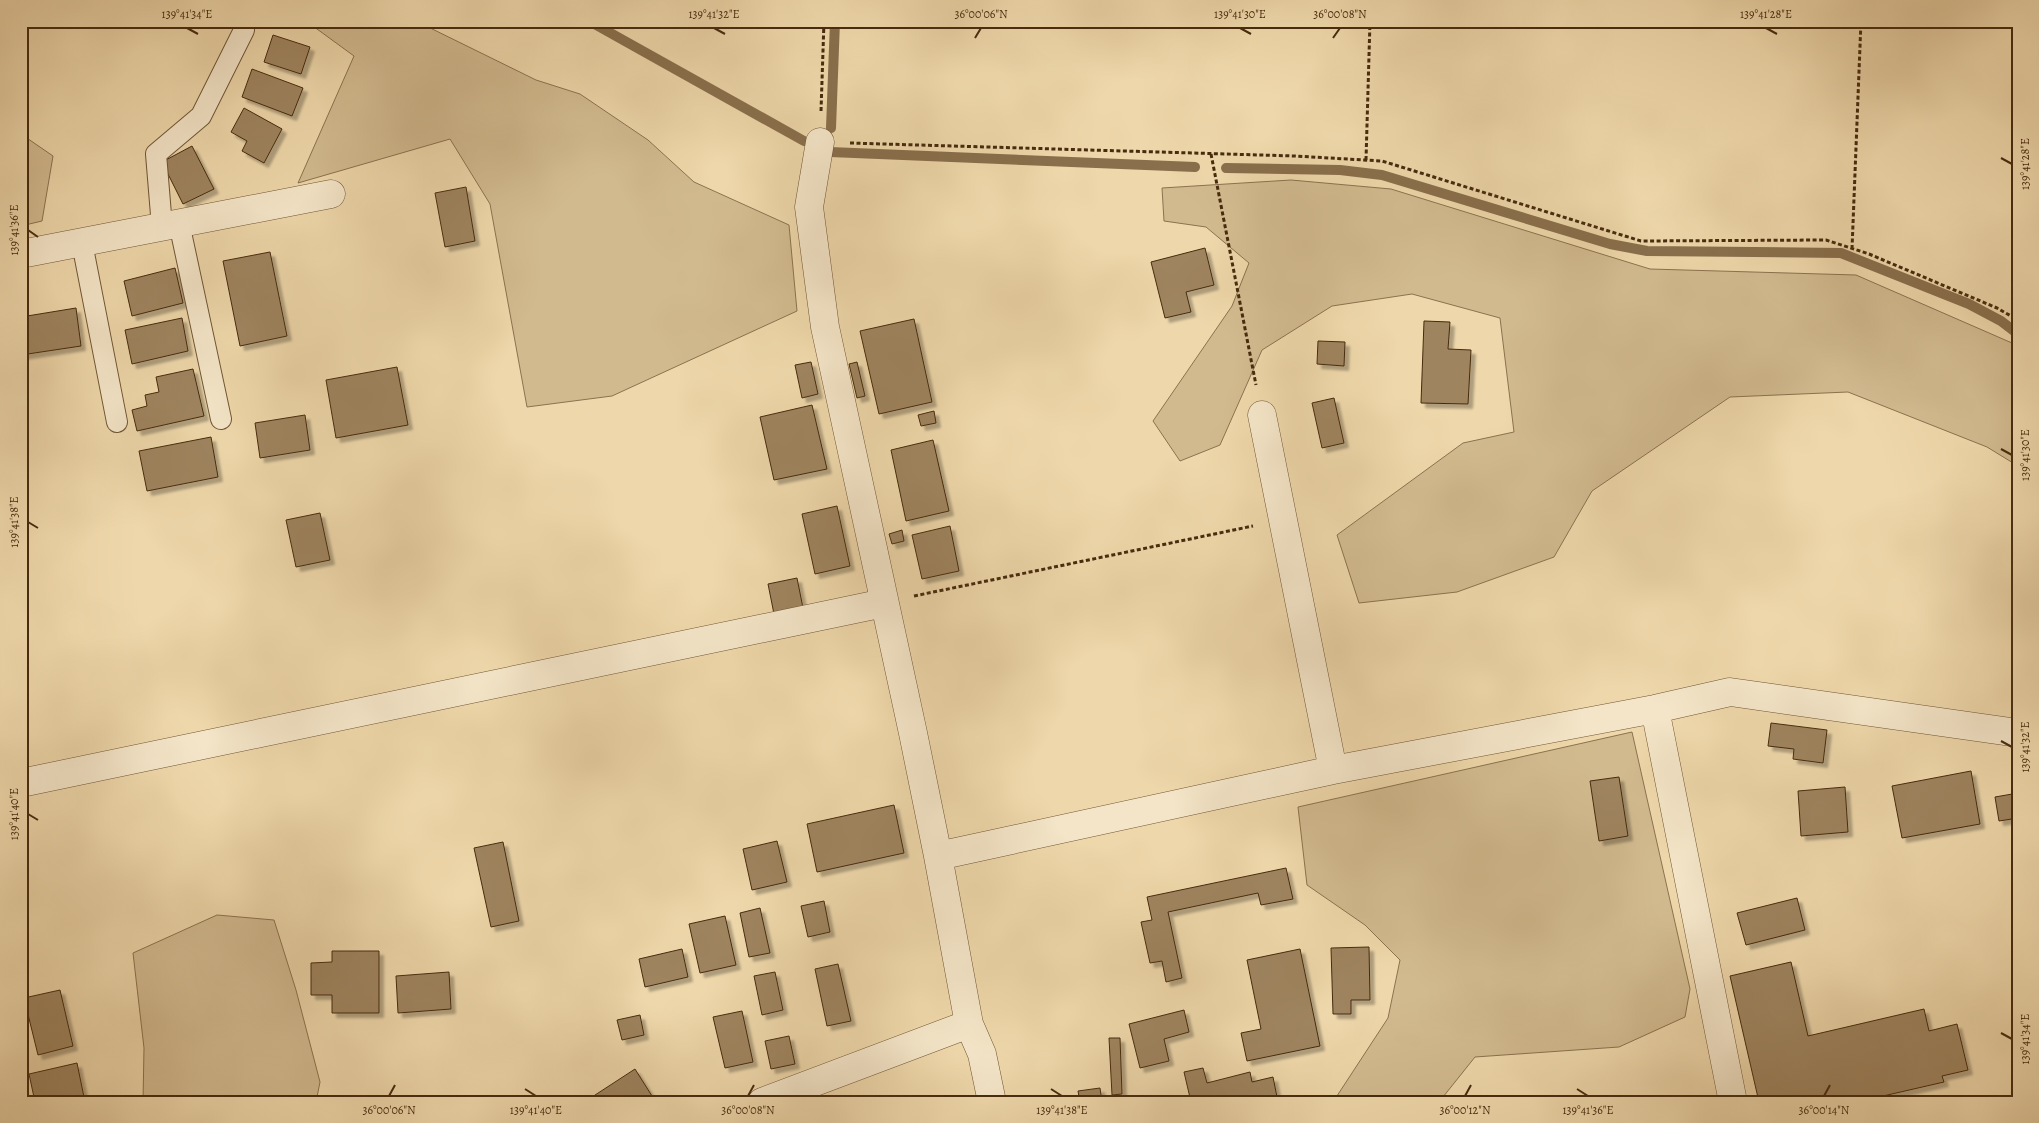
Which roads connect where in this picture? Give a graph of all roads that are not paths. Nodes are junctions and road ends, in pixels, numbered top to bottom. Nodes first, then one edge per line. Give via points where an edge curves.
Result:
1 (244, 30) dead end
2 (820, 142) road end
3 (331, 194) dead end
4 (170, 225) junction
5 (82, 242) junction
6 (21, 254) edge
7 (1262, 415) road end
8 (221, 419) dead end
9 (117, 422) dead end
10 (884, 602) junction
11 (1655, 709) junction
12 (2018, 733) edge
13 (1333, 770) junction
14 (21, 783) edge
15 (938, 856) junction
16 (969, 1024) junction
17 (762, 1102) edge
18 (992, 1102) edge
19 (1733, 1102) edge

1 - 4 lane via 201,116 156,154
2 - 10 street via 809,207 814,252 825,327
3 - 4 street
4 - 5 street
4 - 8 lane
5 - 6 street
5 - 9 lane
7 - 13 street
10 - 14 street
10 - 15 street
11 - 12 street via 1730,692
11 - 13 street
11 - 19 street
13 - 15 street
15 - 16 street
16 - 17 street
16 - 18 street via 982,1054

